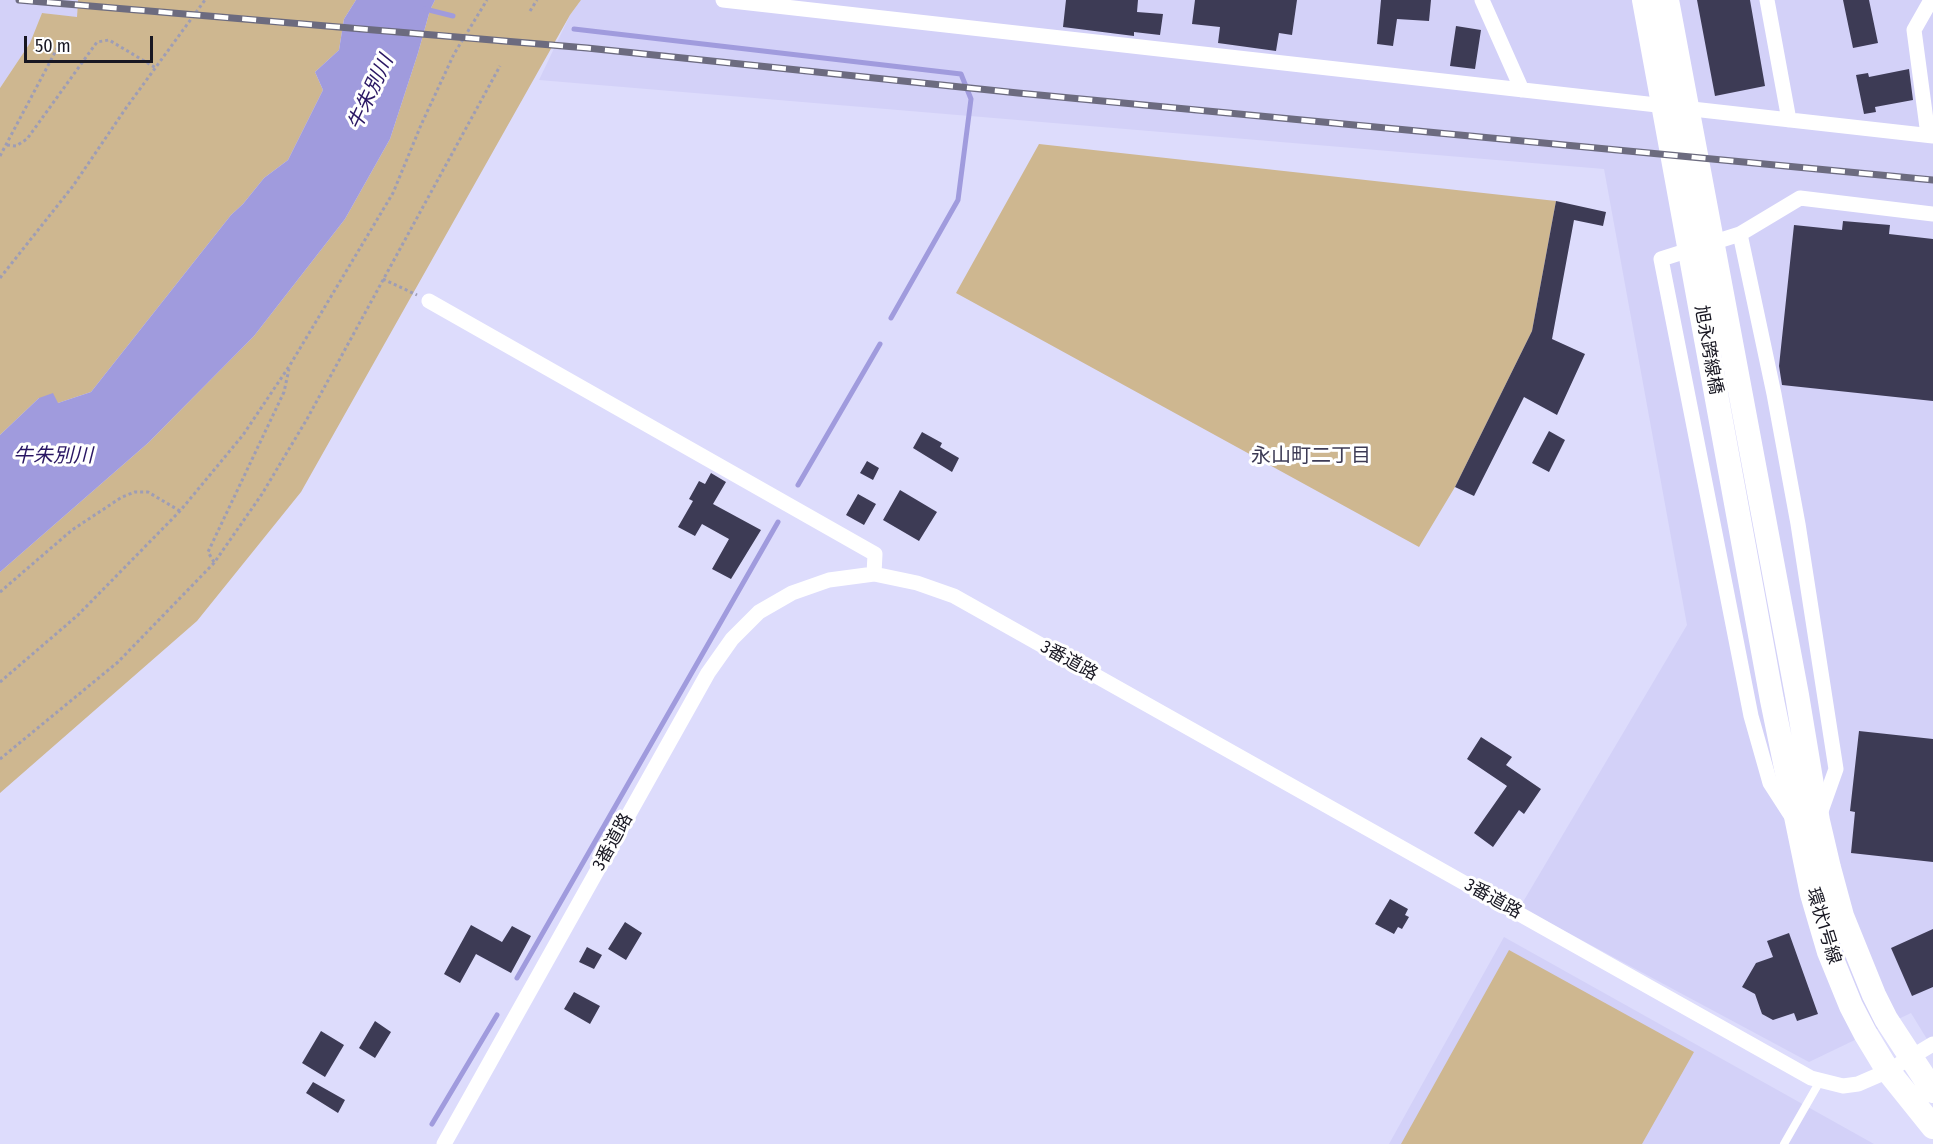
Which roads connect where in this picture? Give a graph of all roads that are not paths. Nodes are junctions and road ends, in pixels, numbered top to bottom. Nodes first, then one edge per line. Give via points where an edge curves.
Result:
1 (723, 0) edge
2 (1482, 0) edge
3 (1644, 0) edge
4 (1667, 0) edge
5 (1767, 0) edge
6 (1931, 0) edge
7 (1522, 90) junction
8 (1789, 120) junction
9 (1930, 135) edge
10 (1933, 214) edge
11 (1740, 234) junction
12 (429, 301) dead end
13 (874, 574) junction
14 (1797, 695) joint
15 (1772, 700) joint
16 (1808, 824) junction
17 (1933, 1044) edge
18 (1910, 1058) junction
19 (1888, 1071) junction
20 (1820, 1081) junction
21 (1933, 1092) edge
22 (1933, 1127) edge
23 (444, 1144) edge
24 (1784, 1144) edge

1 - 7 street
2 - 7 street
3 - 15 main road, 旭永跨線橋
4 - 14 main road, 旭永跨線橋
5 - 8 street
6 - 9 street via 1914,30
7 - 8 street
8 - 9 street
10 - 11 street via 1800,198
11 - 16 street via 1798,524 1836,769
11 - 16 street via 1661,259 1751,716 1770,783
12 - 13 street via 875,554
13 - 20 street, 3番道路 via 954,596
13 - 23 street, 3番道路 via 829,580 792,593 759,612 732,639 702,683
14 - 16 main road, 環状1号線
15 - 16 main road, 環状1号線
16 - 18 main road, 環状1号線 via 1874,995
16 - 19 main road, 環状1号線 via 1812,894 1829,952 1851,1006
17 - 18 street, 3番道路
18 - 19 street, 3番道路
18 - 21 main road, 環状1号線
19 - 20 street, 3番道路 via 1850,1085
19 - 22 main road, 環状1号線
20 - 24 lane

